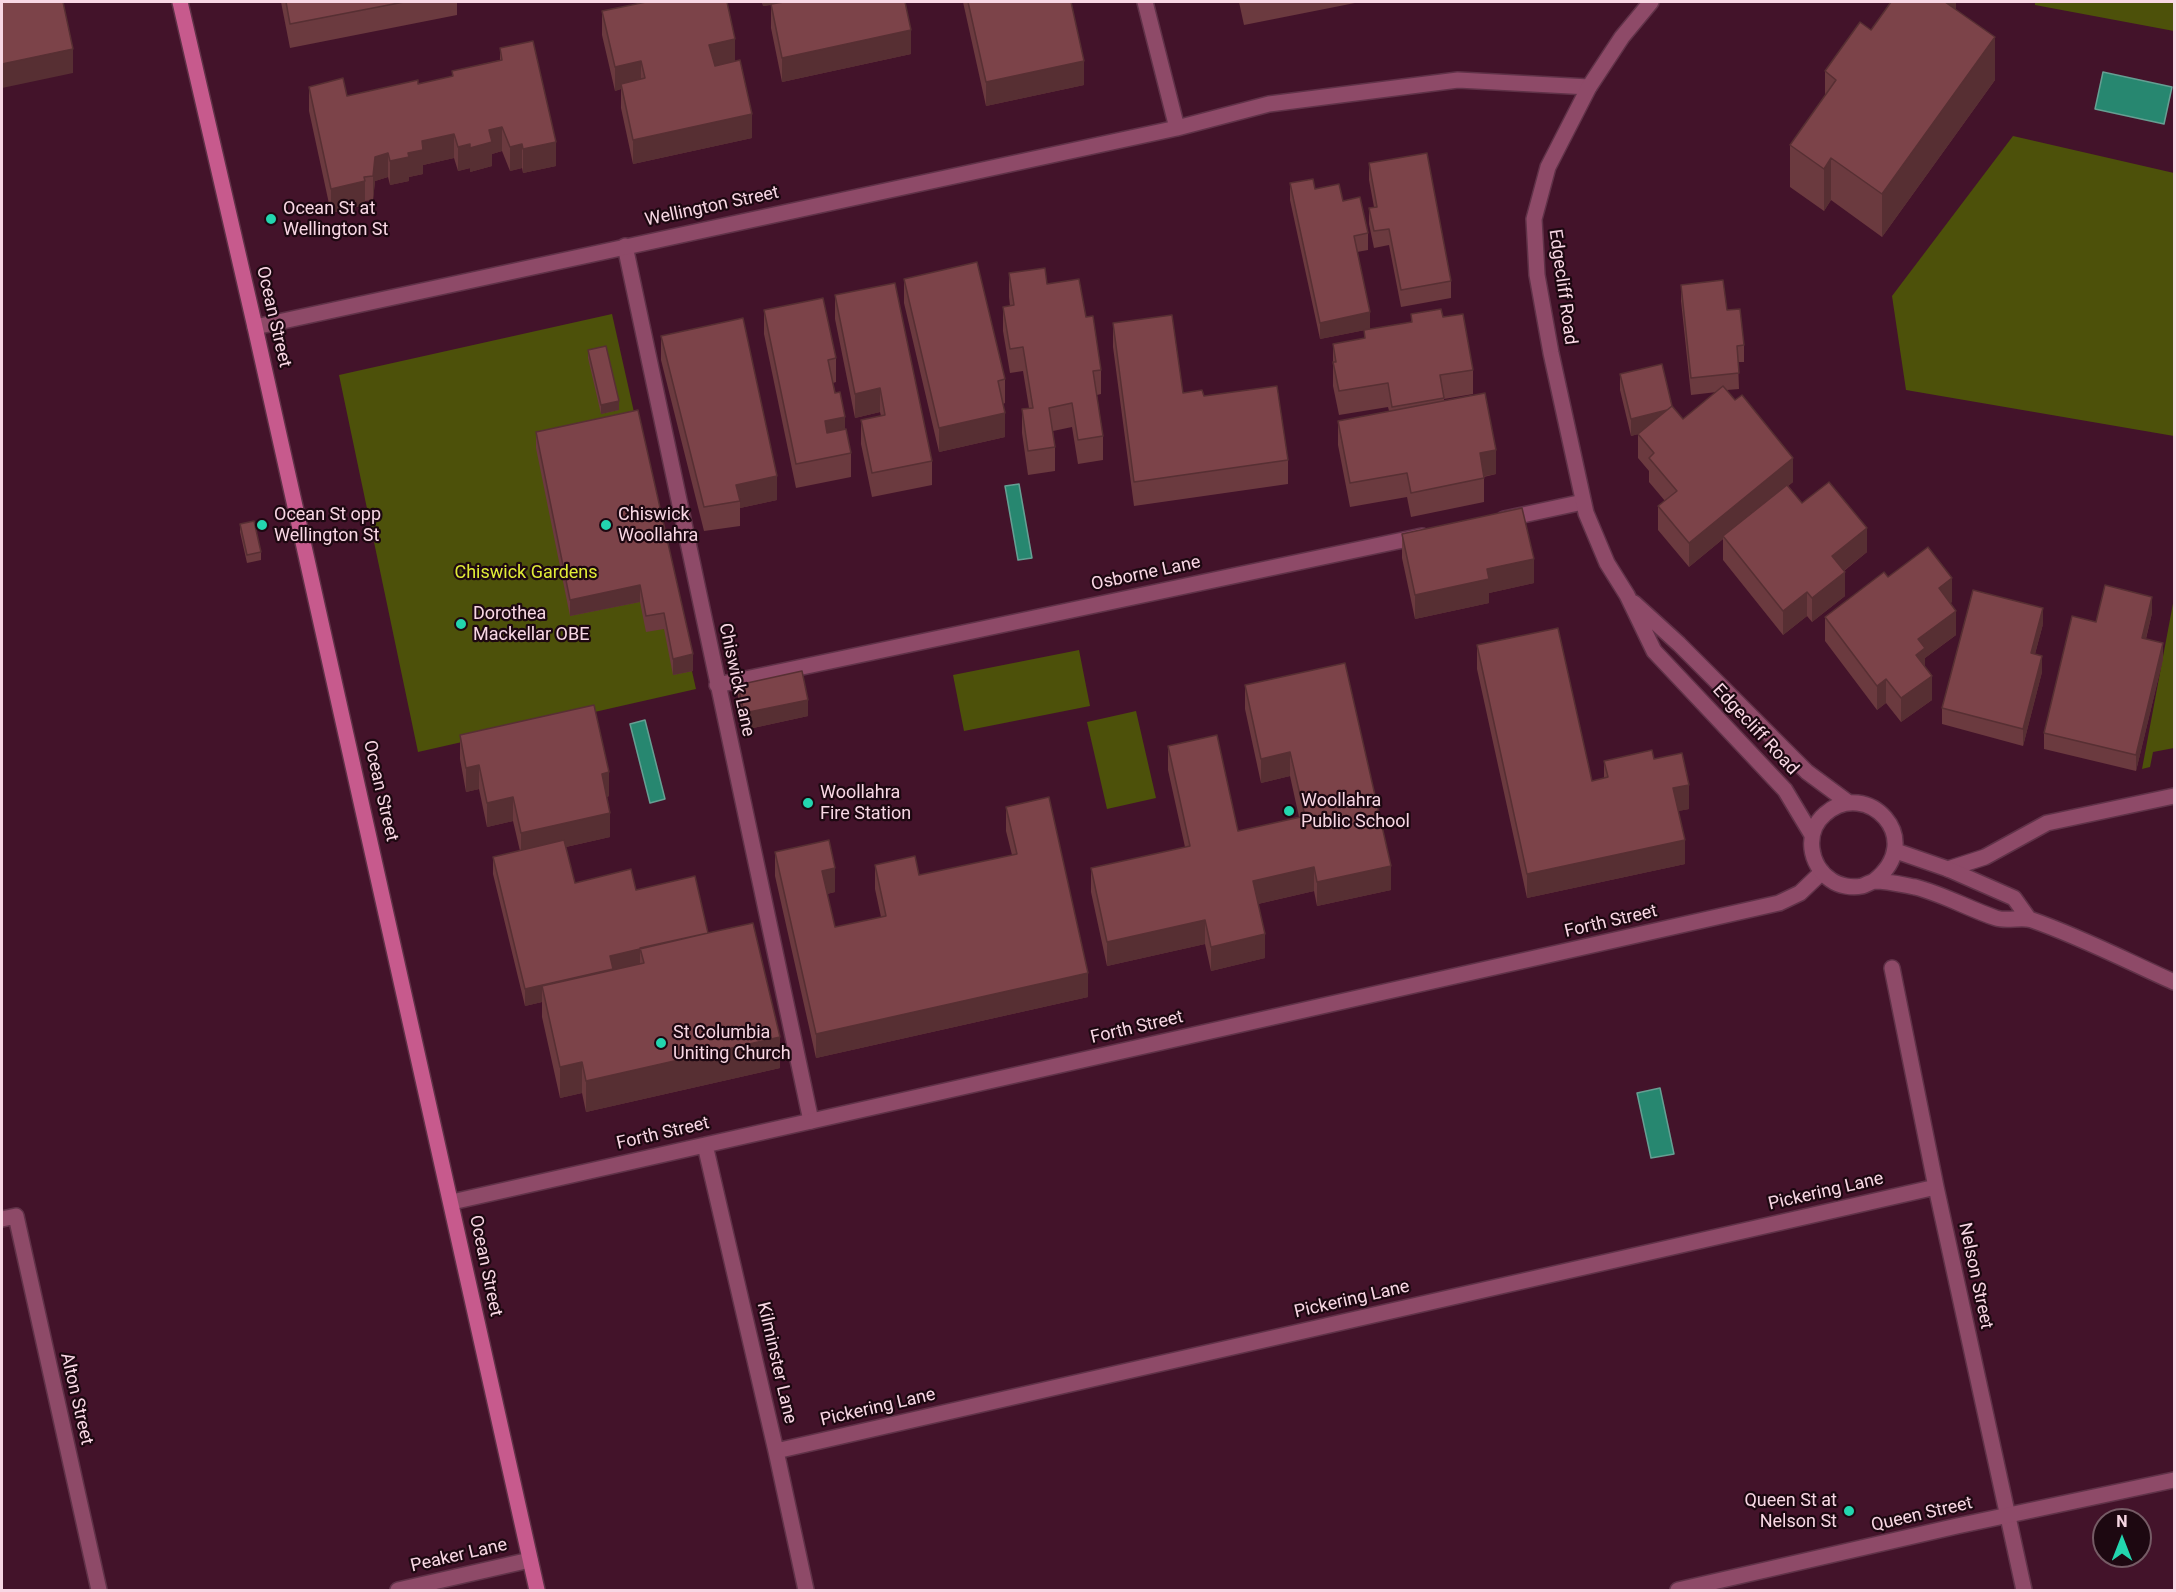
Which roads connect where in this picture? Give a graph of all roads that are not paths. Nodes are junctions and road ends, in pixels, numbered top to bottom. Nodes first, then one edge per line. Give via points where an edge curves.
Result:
1 (180, 2) edge
2 (1145, 2) edge
3 (1651, 2) edge
4 (1589, 87) junction
5 (1177, 128) junction
6 (625, 246) junction
7 (255, 327) junction
8 (1583, 502) junction
9 (1489, 522) edge
10 (1442, 532) edge
11 (1627, 596) junction
12 (717, 685) junction
13 (2175, 796) edge
14 (1849, 803) junction
15 (1812, 836) junction
16 (1896, 850) junction
17 (1948, 869) junction
18 (1822, 873) junction
19 (1874, 881) junction
20 (2029, 919) junction
21 (1892, 969) dead end
22 (2175, 982) edge
23 (811, 1121) junction
24 (705, 1145) junction
25 (1936, 1187) junction
26 (452, 1202) junction
27 (9, 1218) edge
28 (776, 1450) junction
29 (2175, 1480) edge
30 (2007, 1516) junction
31 (530, 1560) junction
32 (99, 1590) edge
33 (398, 1590) edge
34 (537, 1590) edge
35 (806, 1590) edge
36 (1684, 1590) edge
37 (2024, 1590) edge

1 - 7 main road, Ocean Street
2 - 5 street
3 - 4 street, Edgecliff Road
4 - 5 street, Wellington Street via 1458,80 1269,104
4 - 8 street, Edgecliff Road via 1548,167 1534,219 1539,286
5 - 6 street, Wellington Street
6 - 7 street, Wellington Street
6 - 12 street, Chiswick Lane
7 - 26 main road, Ocean Street
8 - 9 street
8 - 11 street, Edgecliff Road via 1607,562
10 - 12 street, Osborne Lane
11 - 14 street, Edgecliff Road via 1807,772
11 - 15 street, Edgecliff Road via 1654,651 1785,789
12 - 23 street, Chiswick Lane
13 - 17 street via 2047,823 1985,857
14 - 15 street via 1825,813
14 - 16 street via 1878,810 1889,821
15 - 18 street via 1814,861
16 - 17 street
16 - 19 street via 1885,873
17 - 20 street via 2014,898
18 - 19 street via 1846,886
18 - 23 street, Forth Street via 1800,893 1779,903
19 - 20 street via 1917,888 1999,919
20 - 22 street
21 - 25 street, Nelson Street
23 - 24 street, Forth Street
24 - 26 street, Forth Street
24 - 28 street, Kilminster Lane
25 - 28 street, Pickering Lane
25 - 30 street, Nelson Street
26 - 31 main road, Ocean Street
27 - 32 street, Alton Street
28 - 35 street, Kilminster Lane
29 - 30 street, Queen Street
30 - 36 street, Queen Street
30 - 37 street, Nelson Street
31 - 33 street, Peaker Lane
31 - 34 main road, Ocean Street

